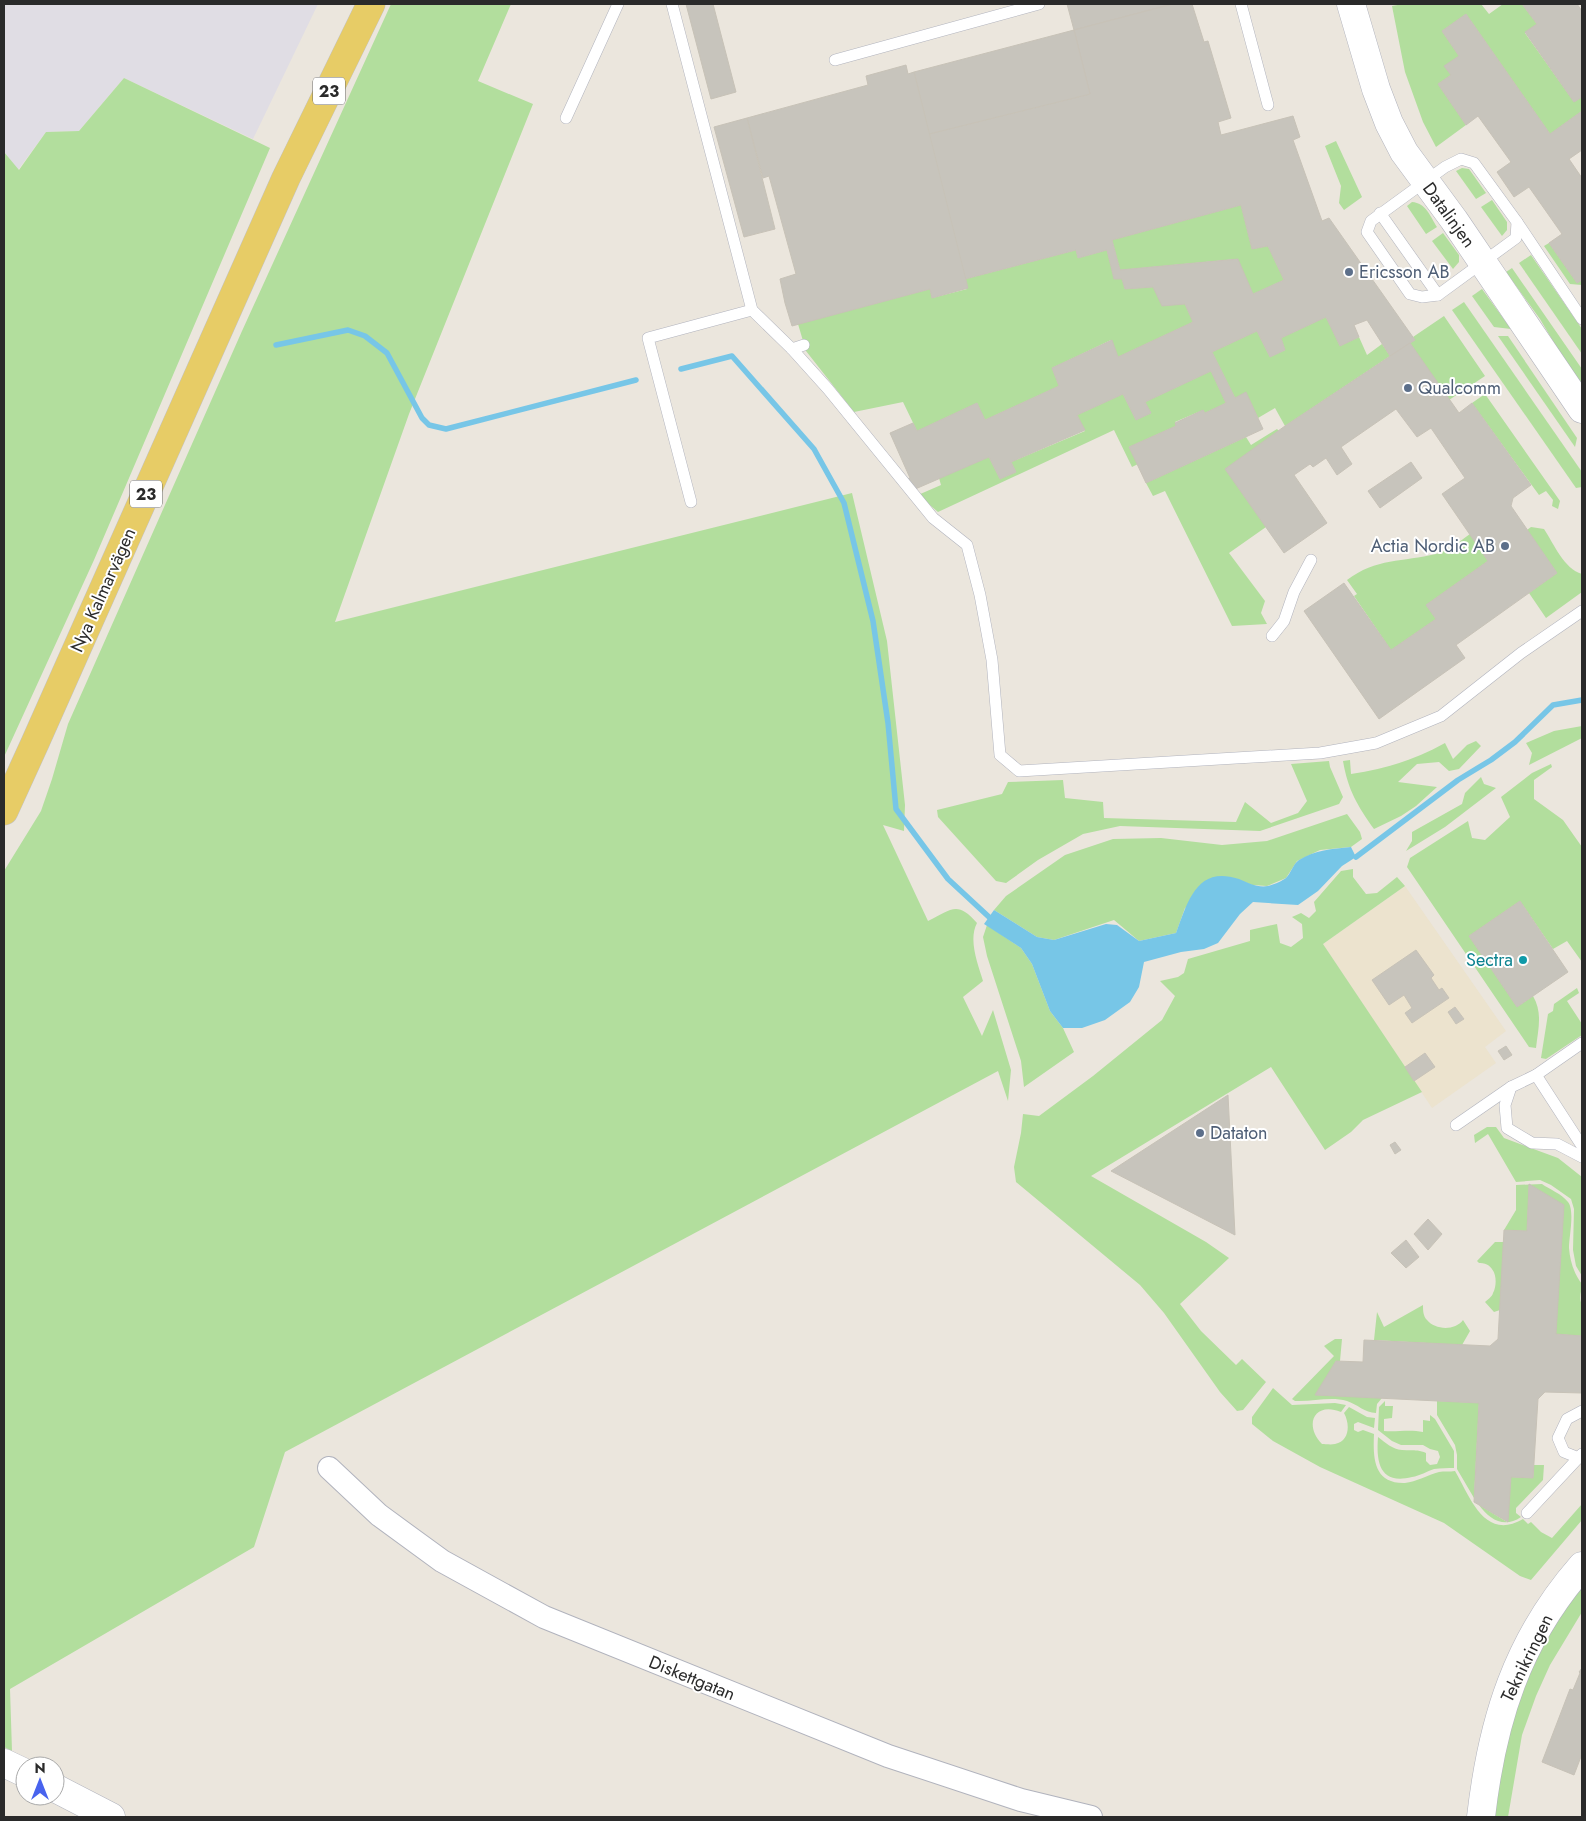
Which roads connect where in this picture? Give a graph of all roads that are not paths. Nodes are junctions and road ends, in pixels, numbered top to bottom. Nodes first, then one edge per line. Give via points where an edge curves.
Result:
1 (349, 4) edge
2 (371, 4) edge
3 (618, 4) edge
4 (672, 4) edge
5 (1039, 4) edge
6 (1241, 4) edge
7 (1351, 4) edge
8 (1017, 7) edge
9 (835, 60) dead end
10 (1268, 106) dead end
11 (566, 118) dead end
12 (286, 178) junction
13 (1424, 182) junction
14 (1380, 213) junction
15 (1517, 222) junction
16 (1482, 263) junction
17 (1438, 296) junction
18 (752, 310) junction
19 (1582, 319) edge
20 (804, 345) dead end
21 (792, 349) junction
22 (1582, 410) edge
23 (691, 502) dead end
24 (1311, 560) dead end
25 (1582, 611) edge
26 (1272, 636) dead end
27 (4, 810) edge
28 (1582, 1043) edge
29 (1536, 1076) junction
30 (1511, 1086) junction
31 (1456, 1125) dead end
32 (1582, 1146) edge
33 (1582, 1157) edge
34 (1582, 1411) edge
35 (1580, 1456) edge
36 (329, 1468) dead end
37 (1527, 1513) dead end
38 (1582, 1566) edge
39 (65, 1793) edge
40 (109, 1815) edge
41 (1091, 1817) edge
42 (1481, 1817) edge

1 - 12 main road, Nya Kalmarvägen / 23
2 - 12 main road, Nya Kalmarvägen / 23
3 - 11 lane
4 - 18 lane
5 - 8 lane
6 - 10 lane
7 - 13 street, Datalinjen via 1389,123
8 - 9 lane
12 - 27 main road, Nya Kalmarvägen / 23
13 - 14 lane
13 - 15 lane via 1461,159 1474,163
13 - 16 street, Datalinjen
14 - 17 lane
14 - 17 lane via 1371,221 1368,232 1410,294
15 - 16 lane via 1516,238
15 - 19 lane
16 - 17 lane
16 - 22 street, Datalinjen
18 - 21 lane
18 - 23 lane via 648,338
20 - 21 lane
21 - 25 lane via 828,388 933,518 967,545 992,660 1000,754 1019,771 1334,752 1376,743 1441,716 1521,653
24 - 26 lane via 1294,592 1284,621
28 - 29 lane
29 - 30 lane
29 - 32 lane
30 - 31 lane
30 - 33 lane via 1505,1105 1507,1128 1532,1143 1557,1144
34 - 35 lane via 1567,1419 1558,1438 1564,1452
35 - 37 lane
36 - 41 street, Diskettgatan via 379,1516 442,1561 544,1616 888,1756 1021,1800
38 - 42 street, Teknikringen via 1535,1634 1503,1704 1492,1743
39 - 40 street

